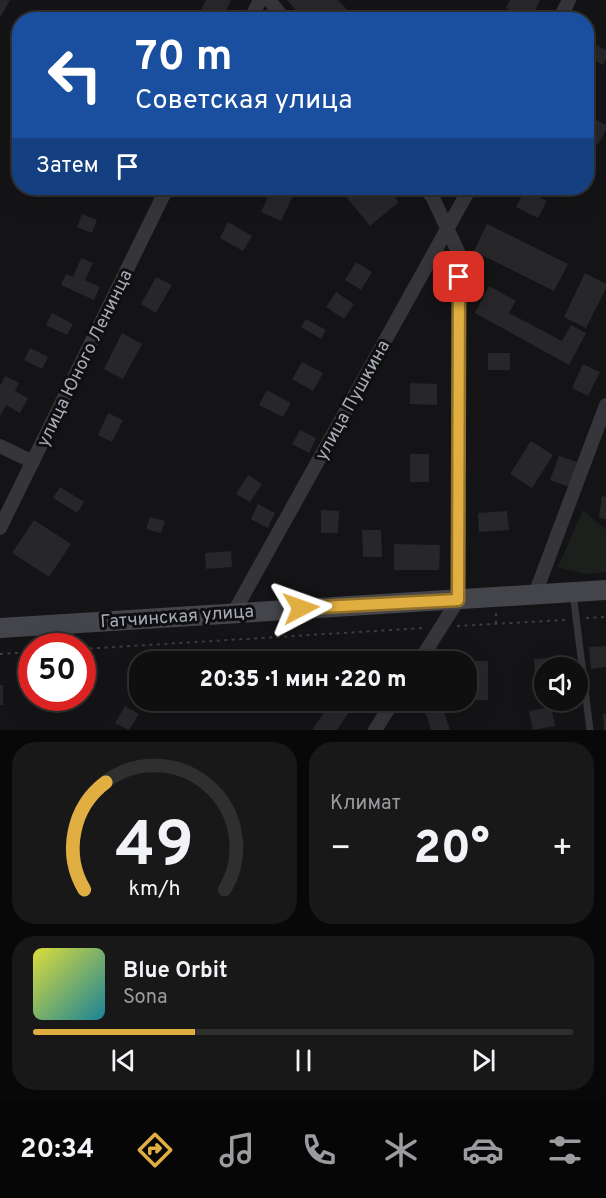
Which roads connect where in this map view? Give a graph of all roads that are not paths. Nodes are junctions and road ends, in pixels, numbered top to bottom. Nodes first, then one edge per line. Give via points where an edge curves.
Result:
1 (269, 0) edge
2 (279, 12) edge
3 (164, 195) edge
4 (431, 195) edge
5 (466, 195) edge
6 (448, 229) junction
7 (606, 405) edge
8 (0, 446) edge
9 (33, 462) junction
10 (0, 528) edge
11 (606, 590) edge
12 (573, 592) junction
13 (535, 594) junction
14 (458, 600) junction
15 (234, 612) junction
16 (0, 628) edge
17 (426, 651) edge
18 (387, 711) edge
19 (375, 730) edge
20 (590, 730) edge

1 - 2 street
3 - 9 street, улица Юного Ленинца
4 - 6 street
5 - 6 street, улица Пушкина
6 - 14 street via 459,254
6 - 15 street, улица Пушкина
7 - 13 street
8 - 9 street
9 - 10 street, улица Юного Ленинца
11 - 12 main road, Гатчинская улица
12 - 13 main road, Гатчинская улица
12 - 20 lane
13 - 14 main road, Гатчинская улица
14 - 15 main road, Гатчинская улица
14 - 17 street
15 - 16 main road, Гатчинская улица
18 - 19 street

